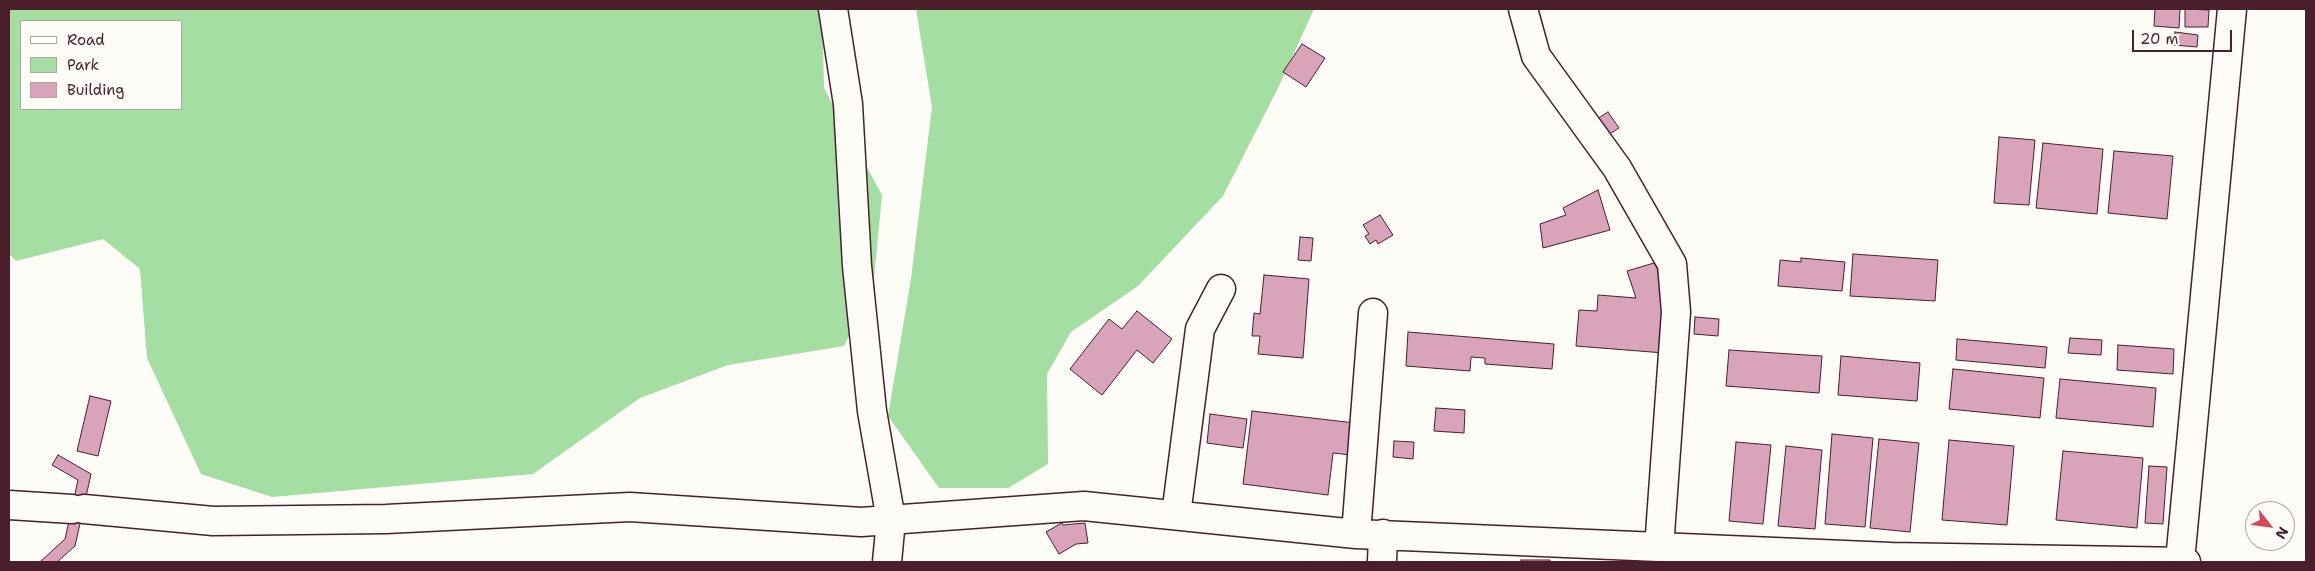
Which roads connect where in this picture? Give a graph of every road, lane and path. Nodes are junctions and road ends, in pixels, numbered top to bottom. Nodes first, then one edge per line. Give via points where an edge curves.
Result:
1 (833, 9) edge
2 (1523, 9) edge
3 (2232, 9) edge
4 (1220, 289) dead end
5 (1373, 313) dead end
6 (9, 506) edge
7 (1176, 514) junction
8 (891, 520) junction
9 (1356, 534) junction
10 (1383, 534) junction
11 (1659, 548) junction
12 (1890, 560) edge
13 (887, 562) edge
14 (1382, 562) edge
15 (2183, 562) edge

1 - 8 street via 848,104 856,266 871,401
2 - 11 street via 1536,56 1617,168 1672,264 1676,312
3 - 15 street
4 - 7 street via 1200,330
5 - 9 street
6 - 8 street via 213,521 386,519 630,507 861,522
7 - 8 street via 1084,506
7 - 9 street
8 - 13 street
9 - 10 street
10 - 11 street
10 - 14 street
11 - 12 street
12 - 15 street

